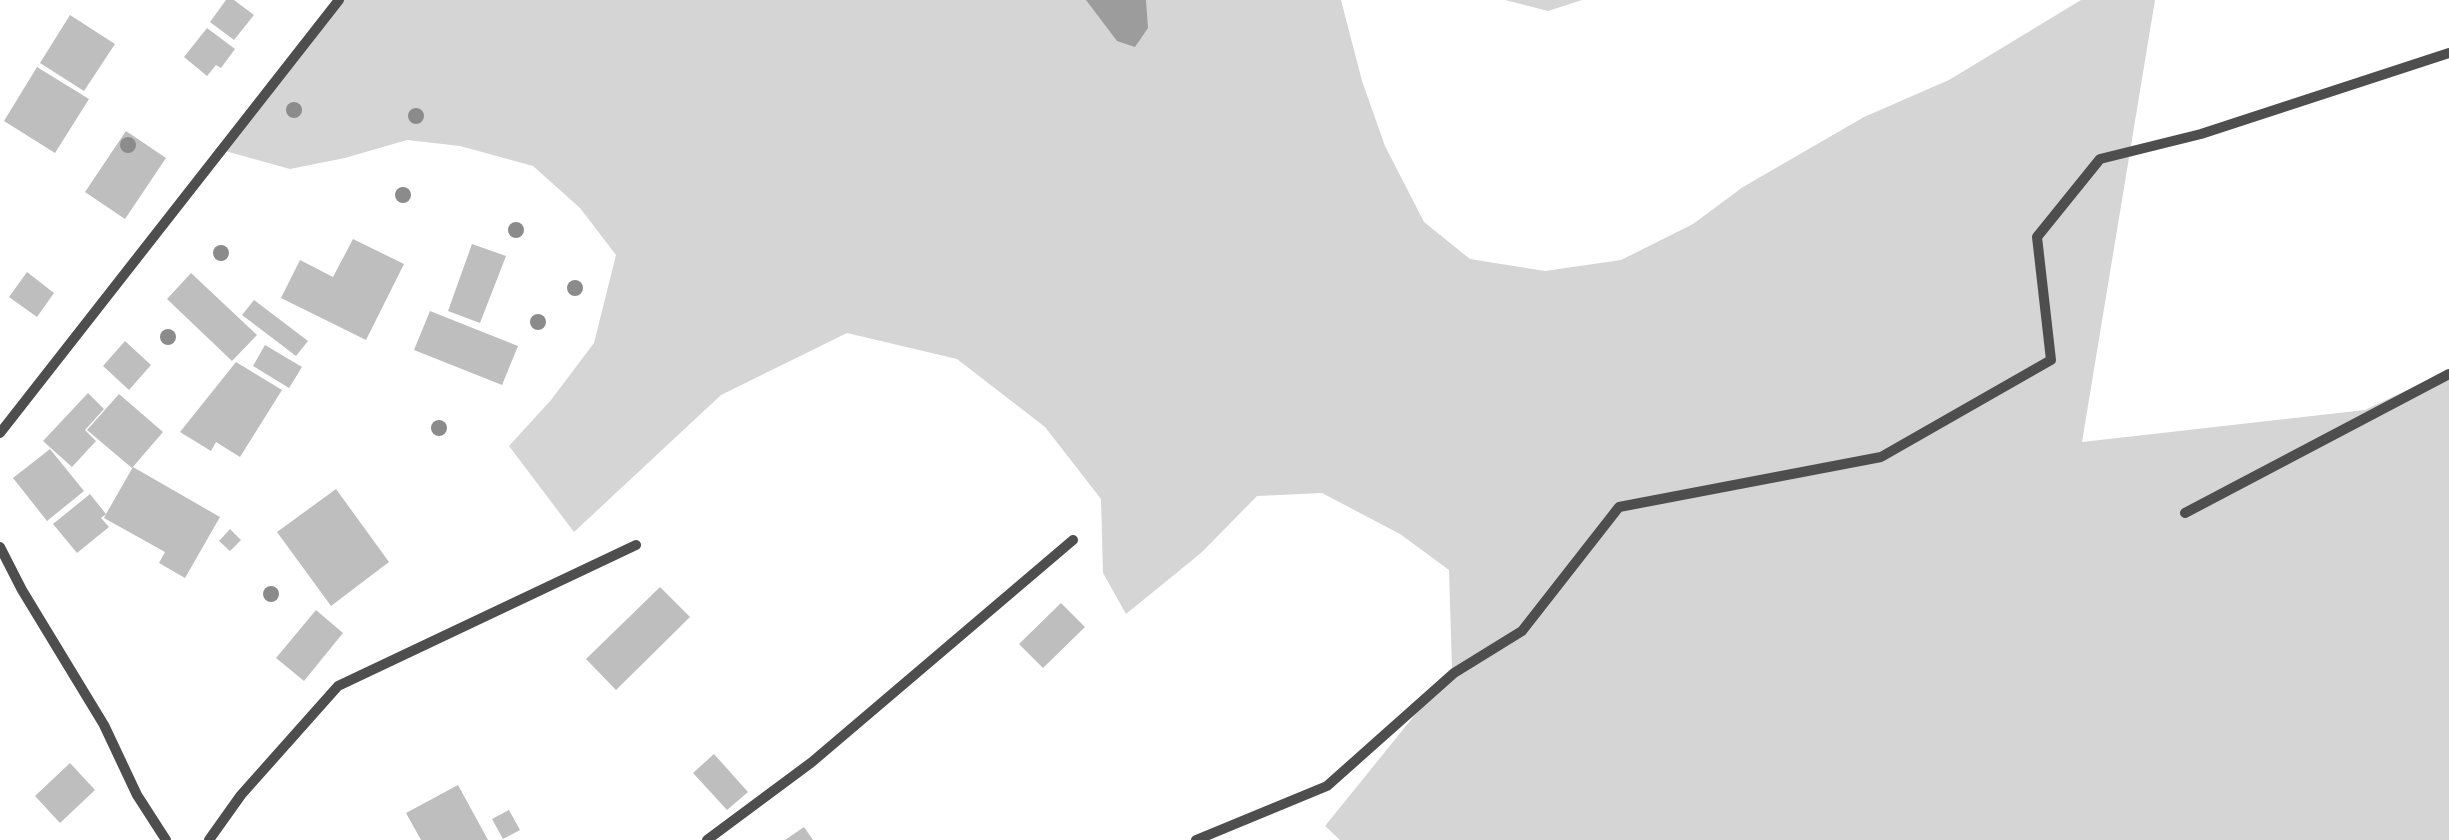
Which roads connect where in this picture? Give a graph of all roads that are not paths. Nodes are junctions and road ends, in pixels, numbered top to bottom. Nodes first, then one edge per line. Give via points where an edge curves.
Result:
1 (339, 0) edge
2 (2449, 53) edge
3 (2449, 374) edge
4 (0, 433) edge
5 (2185, 513) dead end
6 (1073, 540) dead end
7 (636, 545) dead end
8 (0, 546) edge
9 (166, 840) edge
10 (209, 840) edge
11 (707, 840) edge
12 (1196, 840) edge

1 - 4 street
2 - 12 street via 2201,134 2100,159 2037,237 2050,360 1881,457 1620,507 1522,631 1454,673 1327,786
3 - 5 street
6 - 11 street via 812,762
7 - 10 street via 338,686 241,795
8 - 9 street via 22,590 104,725 137,795

